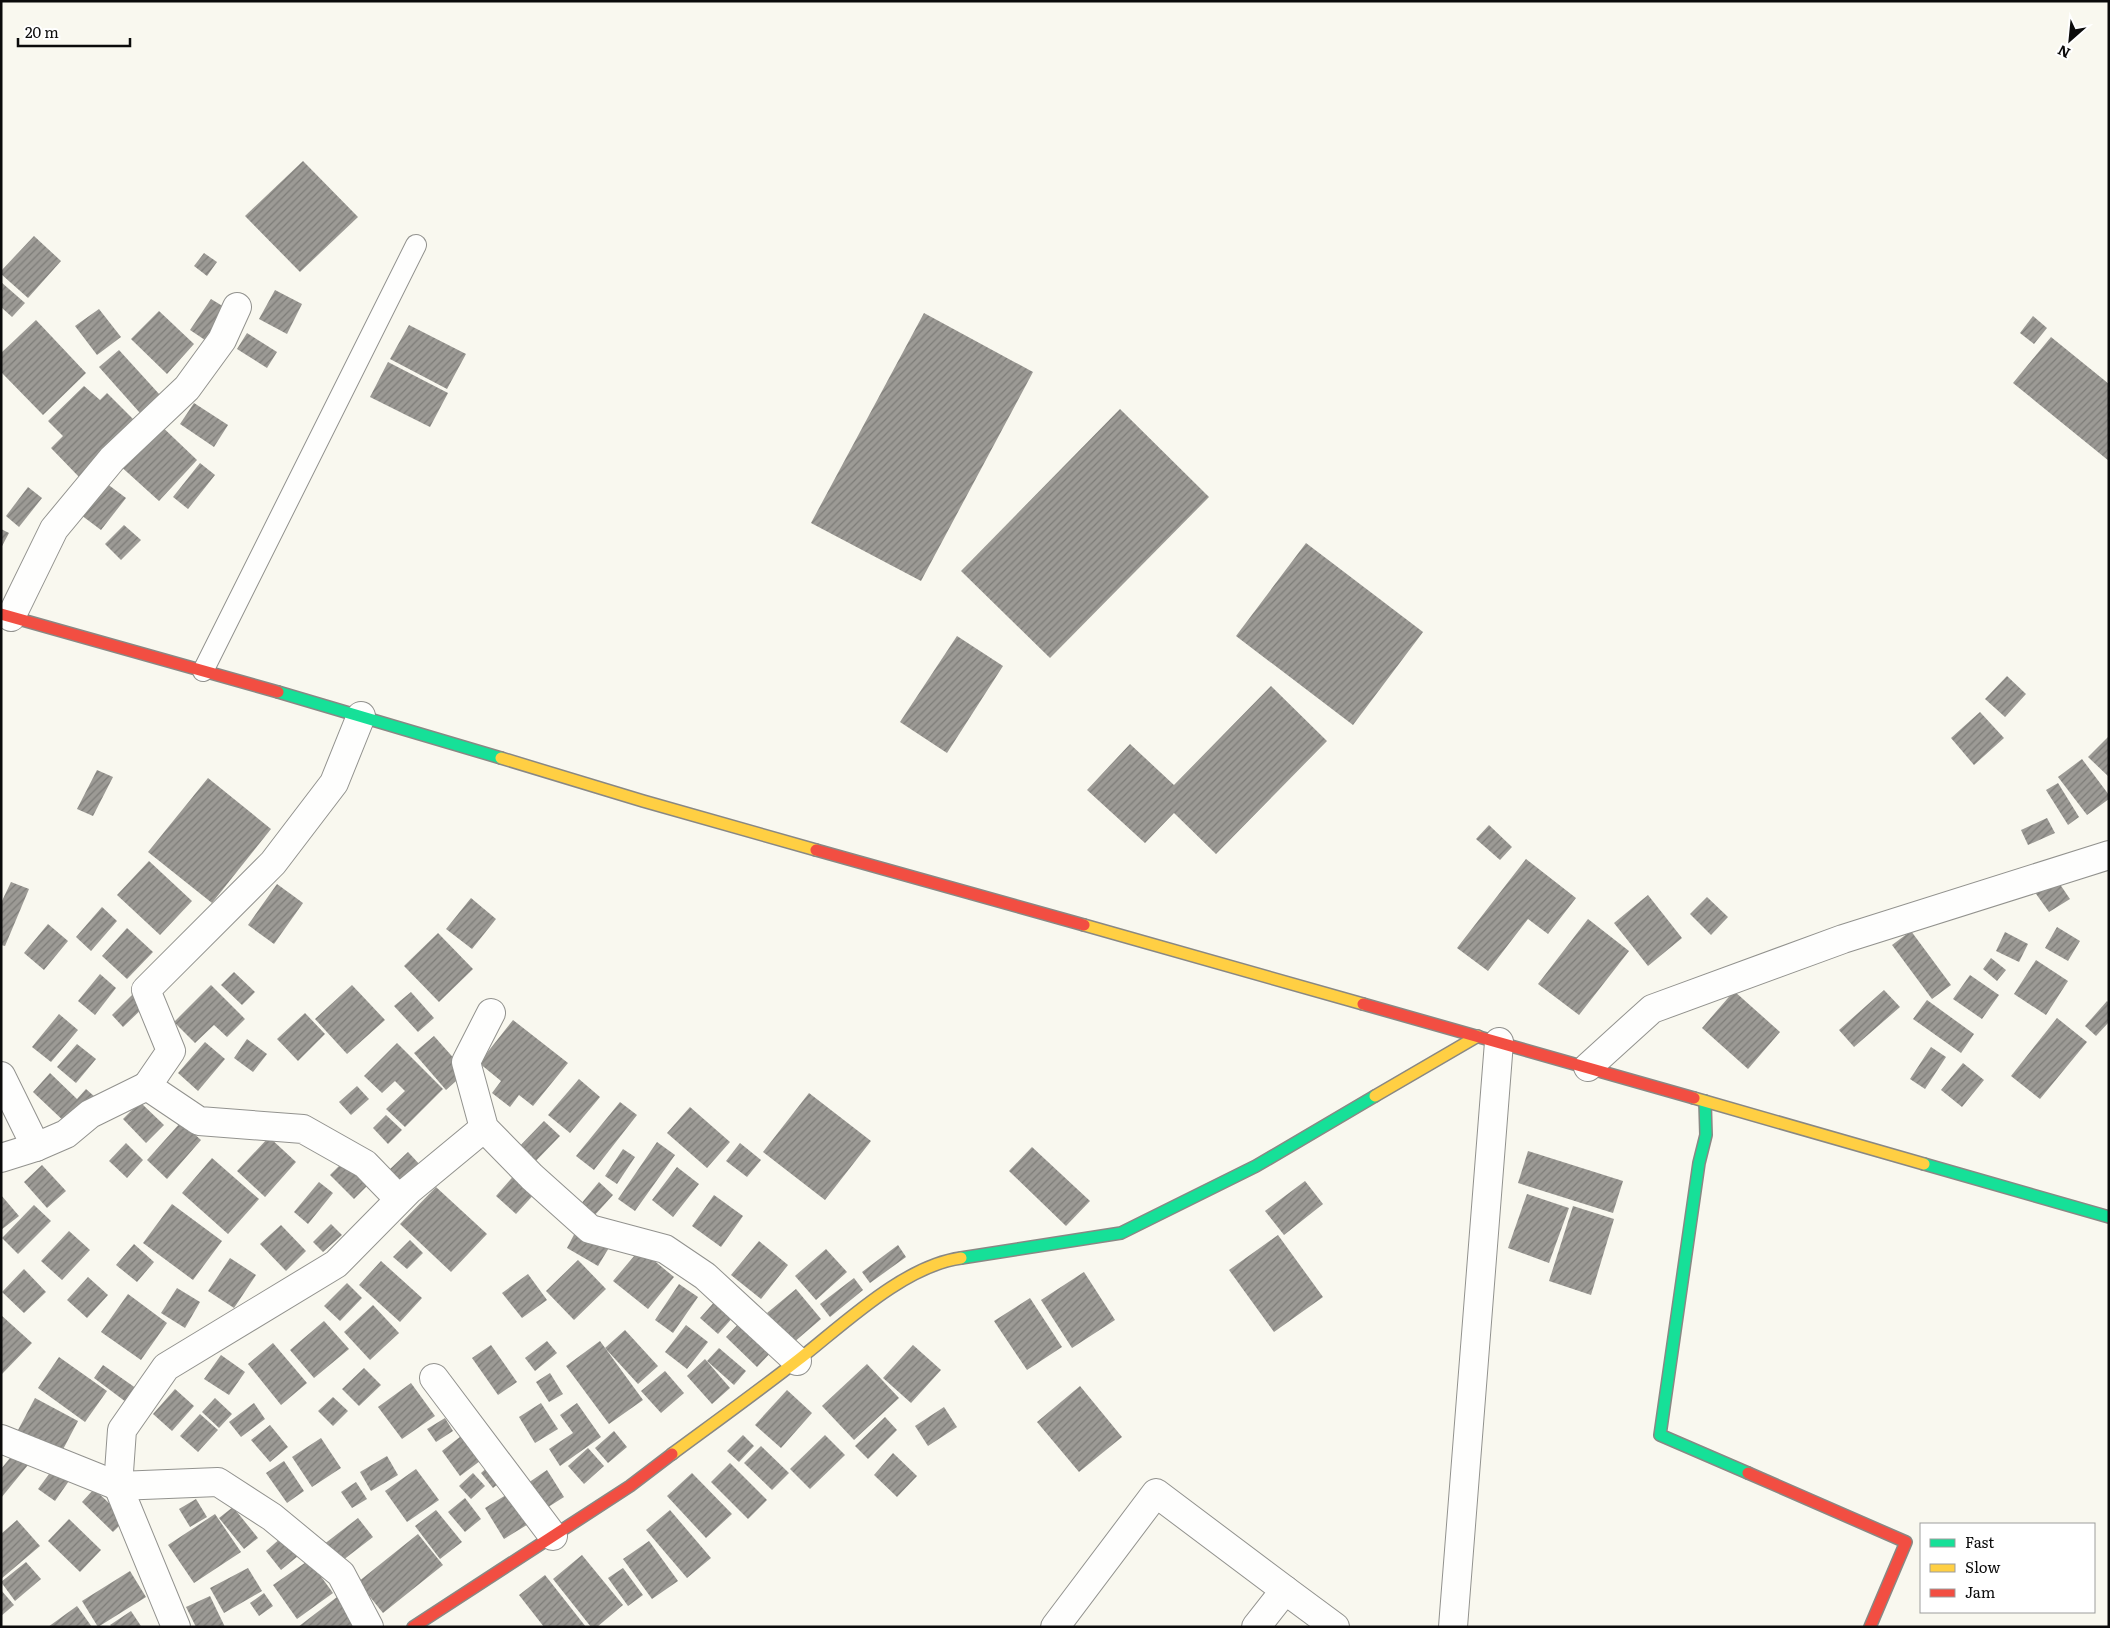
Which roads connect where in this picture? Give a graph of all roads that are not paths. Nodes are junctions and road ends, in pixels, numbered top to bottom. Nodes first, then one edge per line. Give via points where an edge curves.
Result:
1 (416, 245) dead end
2 (237, 308) dead end
3 (6, 616) edge
4 (203, 671) junction
5 (361, 716) junction
6 (2109, 855) edge
7 (491, 1013) dead end
8 (1488, 1039) junction
9 (1588, 1067) junction
10 (1, 1076) edge
11 (147, 1086) junction
12 (1705, 1101) junction
13 (484, 1128) junction
14 (36, 1147) junction
15 (1, 1158) edge
16 (399, 1199) junction
17 (2109, 1216) edge
18 (796, 1361) junction
19 (434, 1378) dead end
20 (1, 1439) edge
21 (118, 1486) junction
22 (553, 1536) junction
23 (1285, 1590) junction
24 (176, 1627) edge
25 (368, 1627) edge
26 (413, 1627) edge
27 (1055, 1627) edge
28 (1256, 1627) edge
29 (1335, 1627) edge
30 (1453, 1627) edge
31 (1870, 1627) edge

1 - 4 lane
2 - 3 street via 222,340 187,388 112,459 54,529
3 - 4 main road
4 - 5 main road
5 - 8 main road via 644,802
5 - 11 street via 334,783 273,864 146,990 171,1051
6 - 9 street via 1843,938 1652,1009
7 - 13 street via 466,1062
8 - 9 main road
8 - 18 main road via 1256,1166 1121,1233 945,1260 889,1288
8 - 30 street
9 - 12 main road
10 - 14 street
11 - 14 street via 90,1114 66,1134
11 - 16 street via 199,1121 303,1129 365,1164
12 - 17 main road
12 - 31 main road via 1706,1135 1699,1163 1660,1435 1906,1542
13 - 16 street
13 - 18 street via 532,1178 590,1229 665,1249 705,1276
14 - 15 street
16 - 21 street via 336,1264 166,1367 122,1430
18 - 22 main road via 630,1486
19 - 22 street
20 - 21 street
21 - 24 street
21 - 25 street via 218,1482 272,1517 341,1574
22 - 26 main road
23 - 27 street via 1156,1493
23 - 28 street
23 - 29 street

